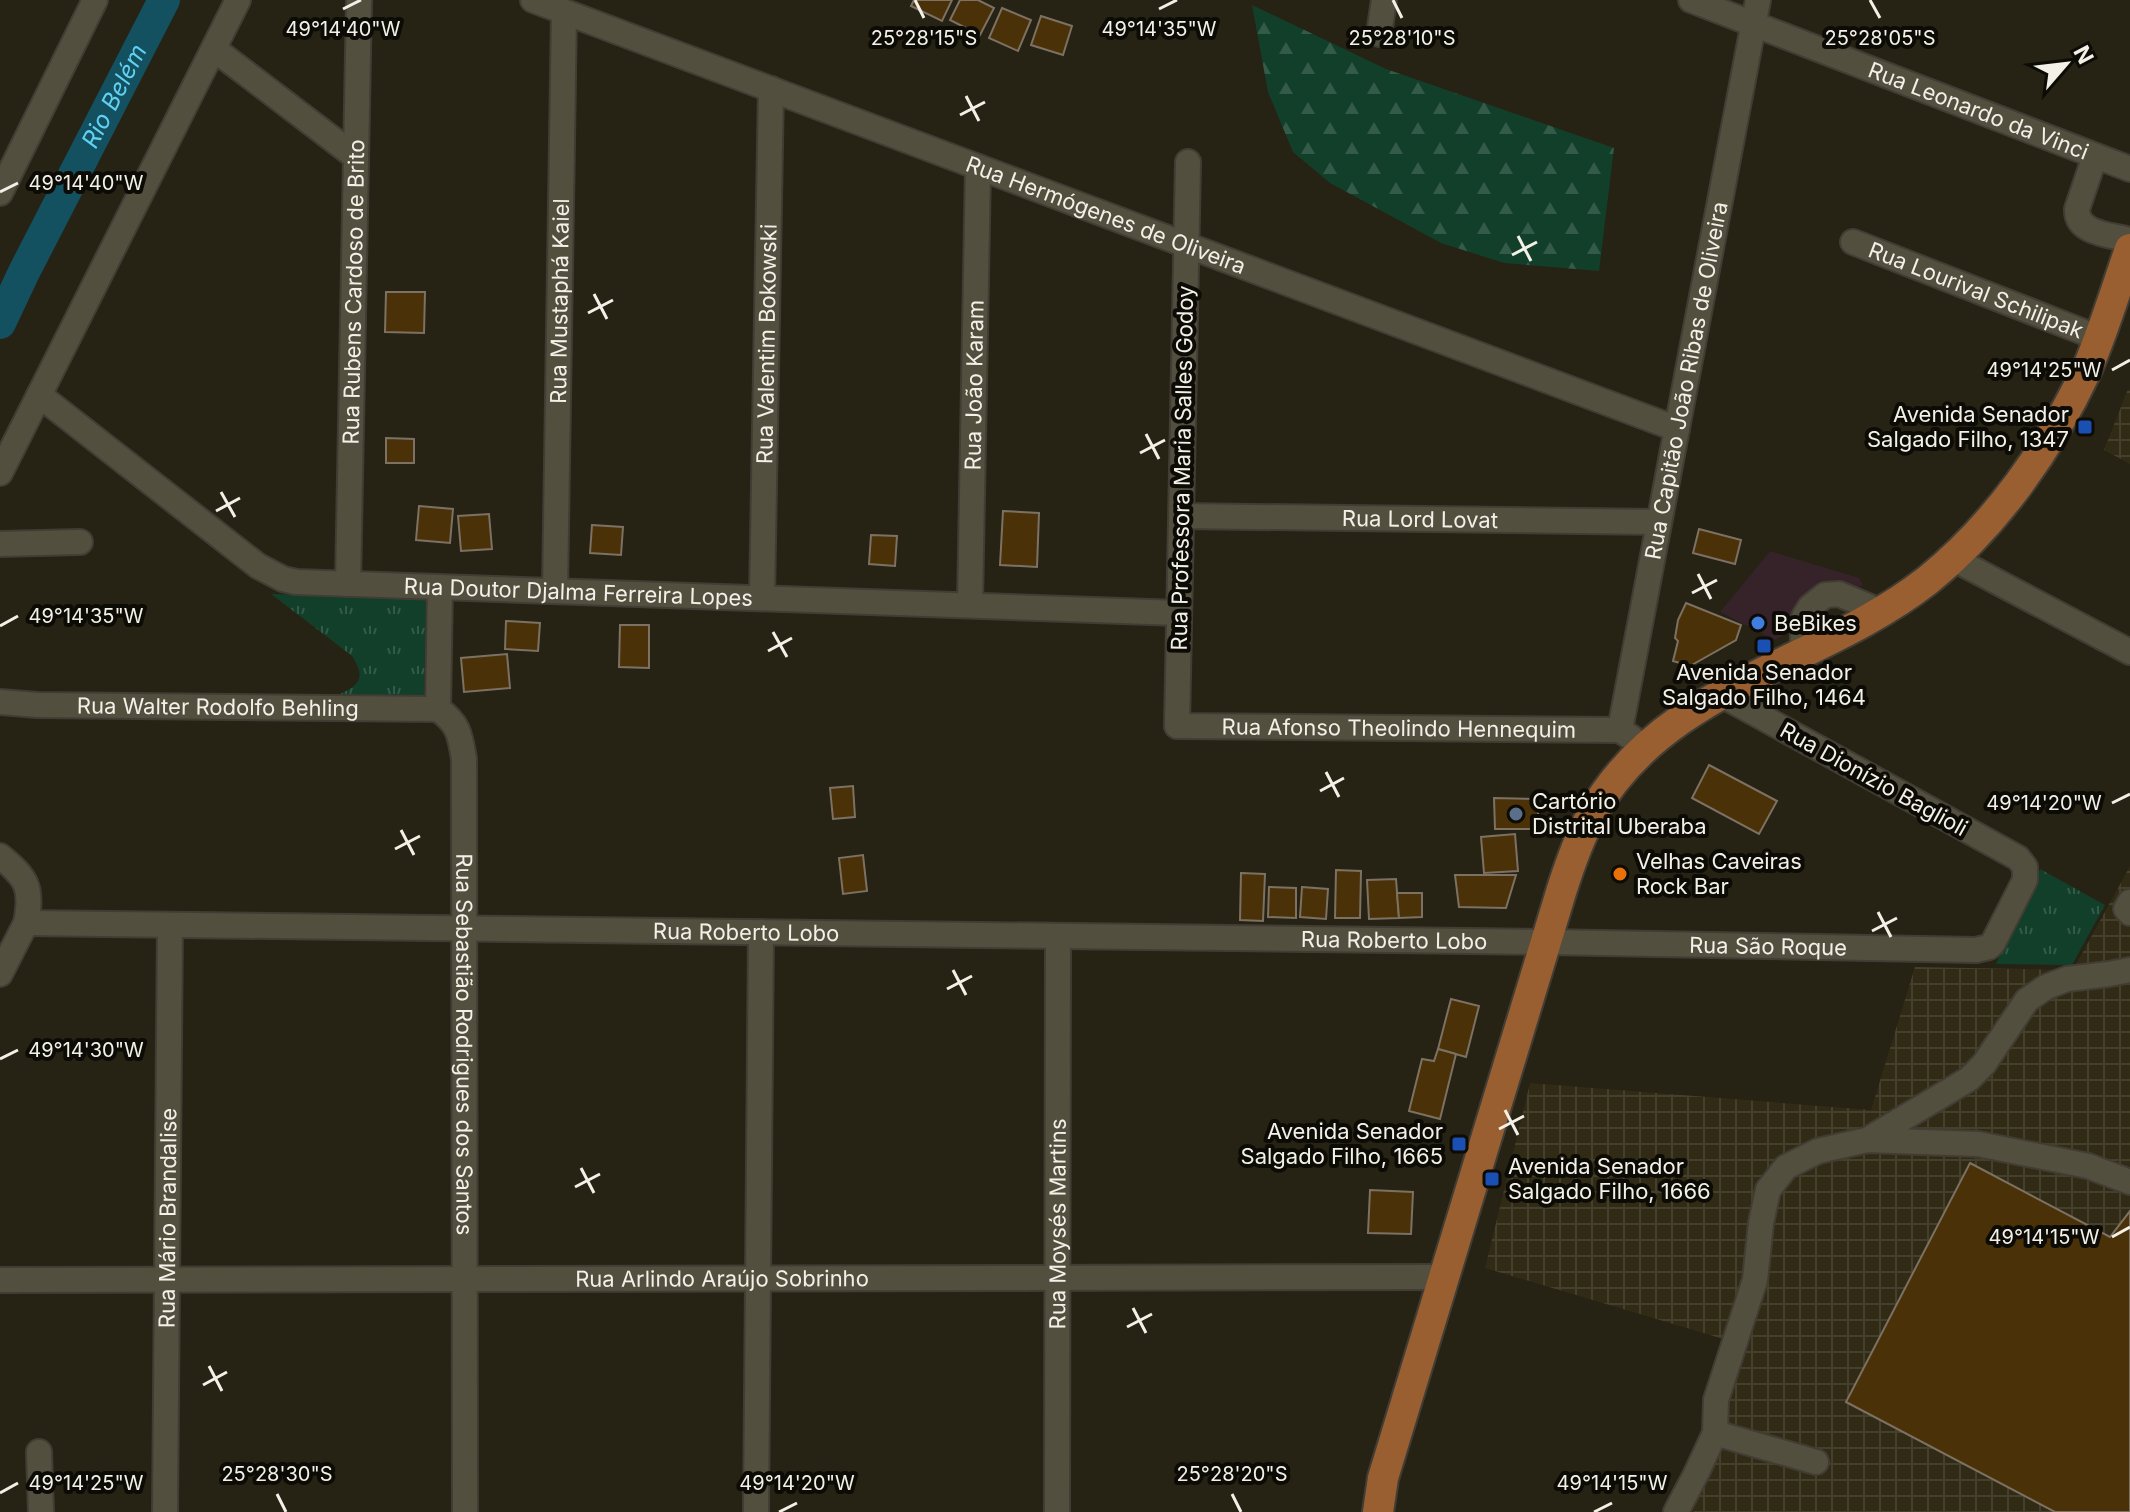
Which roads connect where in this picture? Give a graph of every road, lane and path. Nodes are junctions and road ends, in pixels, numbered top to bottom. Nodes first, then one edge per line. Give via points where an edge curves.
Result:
1 (95, 0) edge
2 (238, 0) edge
3 (359, 0) edge
4 (533, 0) edge
5 (1384, 0) edge
6 (1691, 0) edge
7 (1758, 0) edge
8 (564, 12) junction
9 (1754, 24) junction
10 (1379, 34) dead end
11 (214, 49) junction
12 (771, 89) junction
13 (2095, 156) junction
14 (356, 157) junction
15 (1188, 162) dead end
16 (978, 167) junction
17 (2130, 169) edge
18 (0, 193) edge
19 (2130, 240) edge
20 (1853, 242) dead end
21 (1187, 245) junction
22 (2130, 249) edge
23 (2099, 338) junction
24 (39, 395) junction
25 (1677, 429) junction
26 (0, 473) edge
27 (1182, 516) junction
28 (1659, 522) junction
29 (80, 542) dead end
30 (0, 544) edge
31 (1952, 558) junction
32 (348, 584) junction
33 (440, 587) junction
34 (555, 591) junction
35 (762, 598) junction
36 (970, 605) junction
37 (1882, 612) junction
38 (1179, 613) junction
39 (2130, 652) edge
40 (1802, 653) junction
41 (1720, 694) junction
42 (0, 702) edge
43 (438, 709) junction
44 (1177, 726) joint
45 (1620, 730) junction
46 (1646, 746) junction
47 (0, 856) edge
48 (2130, 902) edge
49 (2130, 913) edge
50 (26, 923) junction
51 (170, 925) junction
52 (464, 928) junction
53 (761, 932) junction
54 (1058, 936) junction
55 (1546, 942) junction
56 (1989, 947) joint
57 (2130, 970) edge
58 (0, 974) edge
59 (1867, 1140) junction
60 (2130, 1182) edge
61 (1444, 1277) junction
62 (1057, 1278) junction
63 (465, 1279) junction
64 (758, 1279) junction
65 (0, 1280) edge
66 (167, 1280) junction
67 (1715, 1433) junction
68 (39, 1452) dead end
69 (1816, 1462) dead end
70 (1383, 1478) junction
71 (41, 1512) edge
72 (165, 1512) edge
73 (465, 1512) edge
74 (756, 1512) edge
75 (1057, 1512) edge
76 (1364, 1512) edge
77 (1378, 1512) edge
78 (1676, 1512) edge

1 - 18 street
2 - 11 street
3 - 14 street, Rua Rubens Cardoso de Brito
4 - 8 street, Rua Hermógenes de Oliveira
5 - 10 street
6 - 9 street, Rua Leonardo da Vinci
7 - 9 street, Rua Capitão João Ribas de Oliveira
8 - 12 street, Rua Hermógenes de Oliveira
8 - 34 street, Rua Mustaphá Kaiel
9 - 13 street, Rua Leonardo da Vinci
9 - 25 street, Rua Capitão João Ribas de Oliveira
11 - 14 street
11 - 24 street
12 - 16 street, Rua Hermógenes de Oliveira
12 - 35 street, Rua Valentim Bokowski
13 - 17 street, Rua Leonardo da Vinci
13 - 19 street via 2076,217 2091,230
14 - 32 street, Rua Rubens Cardoso de Brito
15 - 21 street, Rua Professora Maria Salles Godoy
16 - 21 street, Rua Hermógenes de Oliveira
16 - 36 street, Rua João Karam
20 - 23 street, Rua Lourival Schilipak
21 - 25 street, Rua Hermógenes de Oliveira
21 - 27 street, Rua Professora Maria Salles Godoy
22 - 23 main road
23 - 31 main road via 2038,456
24 - 26 street
24 - 32 street, Rua Doutor Djalma Ferreira Lopes via 258,566 296,582
25 - 28 street, Rua Capitão João Ribas de Oliveira
27 - 28 street, Rua Lord Lovat
27 - 38 street, Rua Professora Maria Salles Godoy
28 - 45 street, Rua Capitão João Ribas de Oliveira
29 - 30 street
31 - 37 main road
31 - 39 street
32 - 33 street, Rua Doutor Djalma Ferreira Lopes
33 - 34 street, Rua Doutor Djalma Ferreira Lopes
33 - 43 street
34 - 35 street, Rua Doutor Djalma Ferreira Lopes
35 - 36 street, Rua Doutor Djalma Ferreira Lopes
36 - 38 street, Rua Doutor Djalma Ferreira Lopes
37 - 40 main road
37 - 40 street via 1839,594 1825,595 1804,617
38 - 44 street, Rua Professora Maria Salles Godoy
40 - 41 main road
41 - 46 main road
41 - 56 street, Rua Dionízio Baglioli via 2018,858 2025,880
42 - 43 street, Rua Walter Rodolfo Behling
43 - 52 street, Rua Sebastião Rodrigues dos Santos via 456,726 464,759
44 - 45 street, Rua Afonso Theolindo Hennequim
45 - 46 street
46 - 55 main road via 1592,815
47 - 50 street via 24,877 30,899
48 - 49 street
50 - 51 street, Rua Roberto Lobo
50 - 58 street
51 - 52 street, Rua Roberto Lobo
51 - 66 street, Rua Mário Brandalise
52 - 53 street, Rua Roberto Lobo
52 - 63 street, Rua Sebastião Rodrigues dos Santos
53 - 54 street, Rua Roberto Lobo
53 - 64 street
54 - 55 street, Rua Roberto Lobo
54 - 62 street, Rua Moysés Martins
55 - 56 street, Rua São Roque
55 - 61 main road
57 - 59 street via 2046,987 2027,1000 1969,1079
59 - 60 street via 1978,1144 2088,1166
59 - 67 street via 1818,1151 1786,1167 1768,1190 1755,1280 1716,1400
61 - 62 street, Rua Arlindo Araújo Sobrinho
61 - 70 main road
62 - 64 street, Rua Arlindo Araújo Sobrinho
62 - 75 street, Rua Moysés Martins
63 - 64 street, Rua Arlindo Araújo Sobrinho
63 - 66 street, Rua Arlindo Araújo Sobrinho
63 - 73 street, Rua Sebastião Rodrigues dos Santos
64 - 74 street
65 - 66 street, Rua Arlindo Araújo Sobrinho
66 - 72 street, Rua Mário Brandalise
67 - 69 street
67 - 78 street
68 - 71 street
70 - 76 main road
70 - 77 main road

